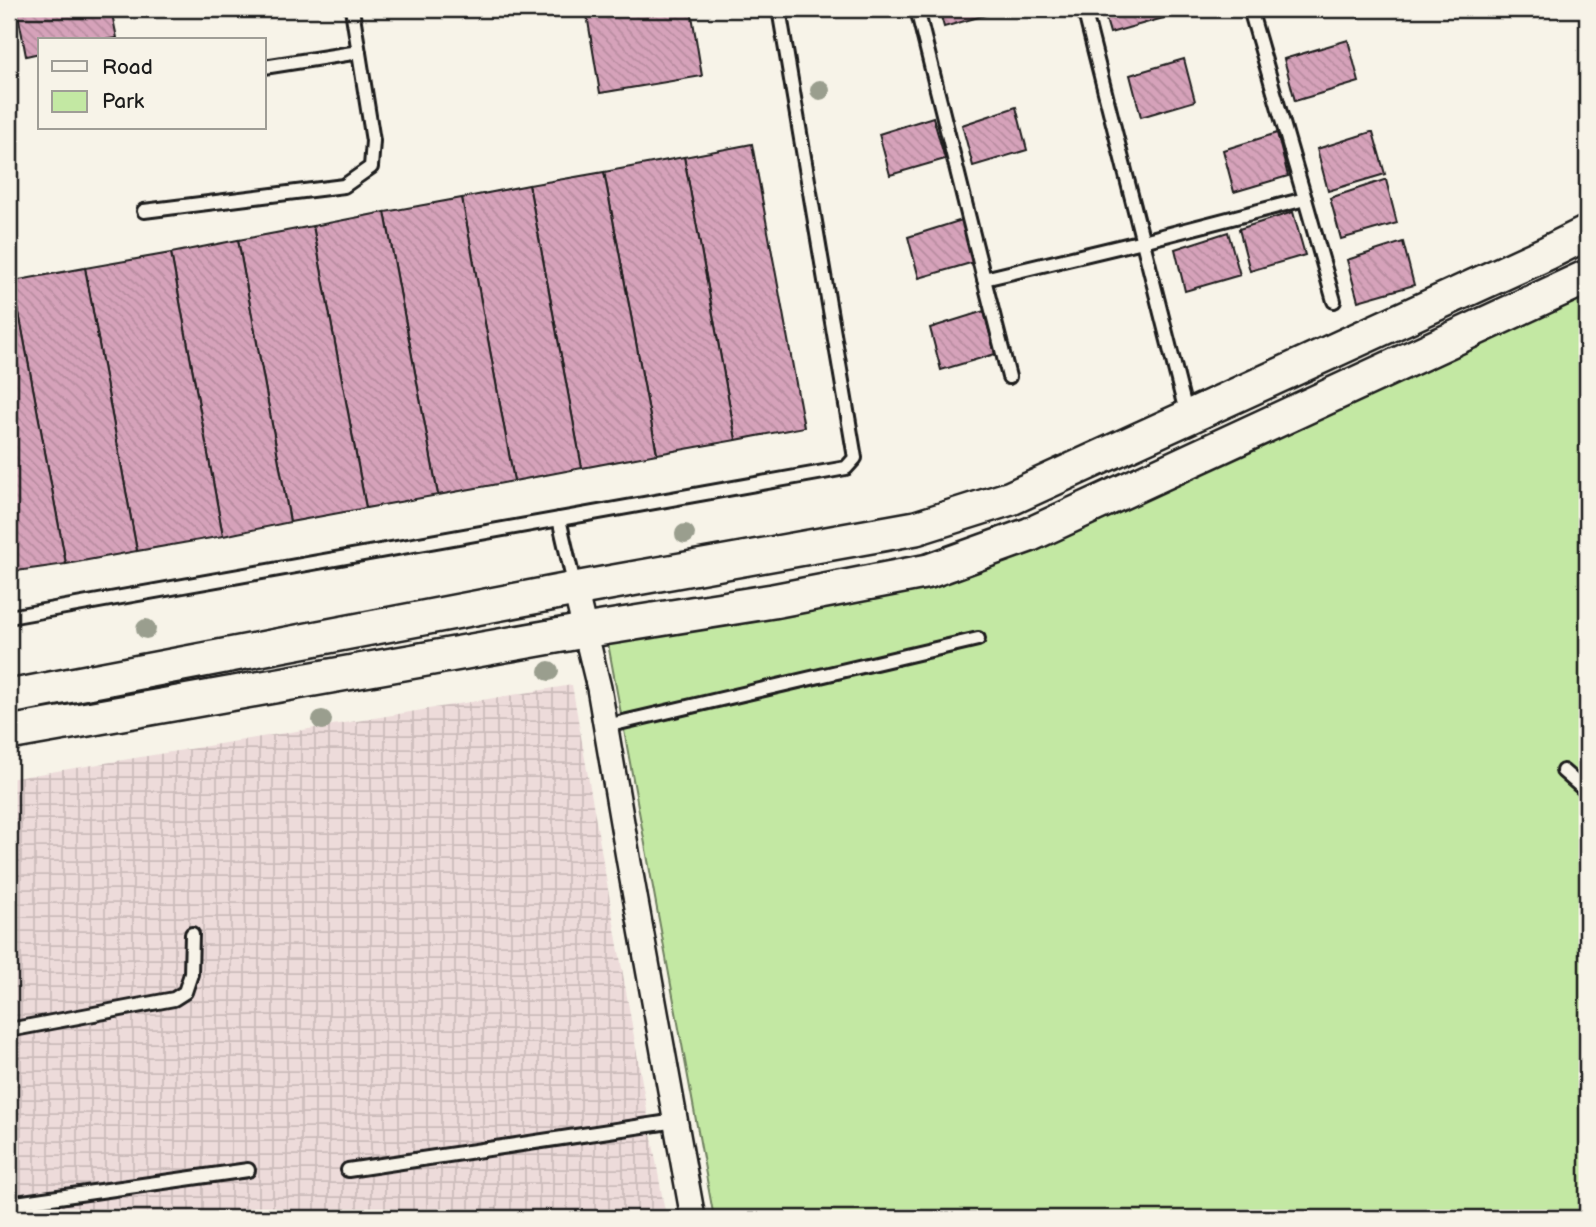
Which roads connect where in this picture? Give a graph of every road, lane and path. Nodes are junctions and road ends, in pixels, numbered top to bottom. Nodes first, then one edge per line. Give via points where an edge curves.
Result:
1 (352, 9) edge
2 (779, 9) edge
3 (917, 9) edge
4 (1084, 9) edge
5 (1250, 9) edge
6 (359, 52) junction
7 (266, 67) edge
8 (1306, 199) junction
9 (144, 211) dead end
10 (1587, 233) edge
11 (1143, 241) junction
12 (984, 279) junction
13 (1586, 282) edge
14 (1334, 301) dead end
15 (1009, 377) dead end
16 (1188, 418) junction
17 (559, 519) junction
18 (575, 589) junction
19 (9, 617) edge
20 (584, 631) junction
21 (978, 639) dead end
22 (9, 697) edge
23 (606, 726) junction
24 (9, 733) edge
25 (1563, 771) dead end
26 (1587, 792) edge
27 (192, 934) dead end
28 (9, 1030) edge
29 (676, 1121) junction
30 (248, 1170) dead end
31 (348, 1170) dead end
32 (9, 1204) edge
33 (693, 1218) edge

1 - 6 lane
2 - 17 lane via 855,458 846,468
3 - 12 lane
4 - 11 lane
5 - 8 lane
6 - 7 lane
6 - 9 lane via 373,141 371,167 344,186
8 - 11 lane
8 - 14 lane
10 - 16 street
11 - 12 lane
11 - 16 lane
12 - 15 lane
13 - 20 street via 1029,535 929,571
16 - 18 street via 1011,498 916,528
17 - 18 lane
17 - 19 lane
18 - 20 street
18 - 22 street
20 - 23 street
20 - 24 street
21 - 23 lane
23 - 29 street
25 - 26 lane
27 - 28 lane via 191,974 185,992 174,999
29 - 31 lane
29 - 33 street
30 - 32 lane

